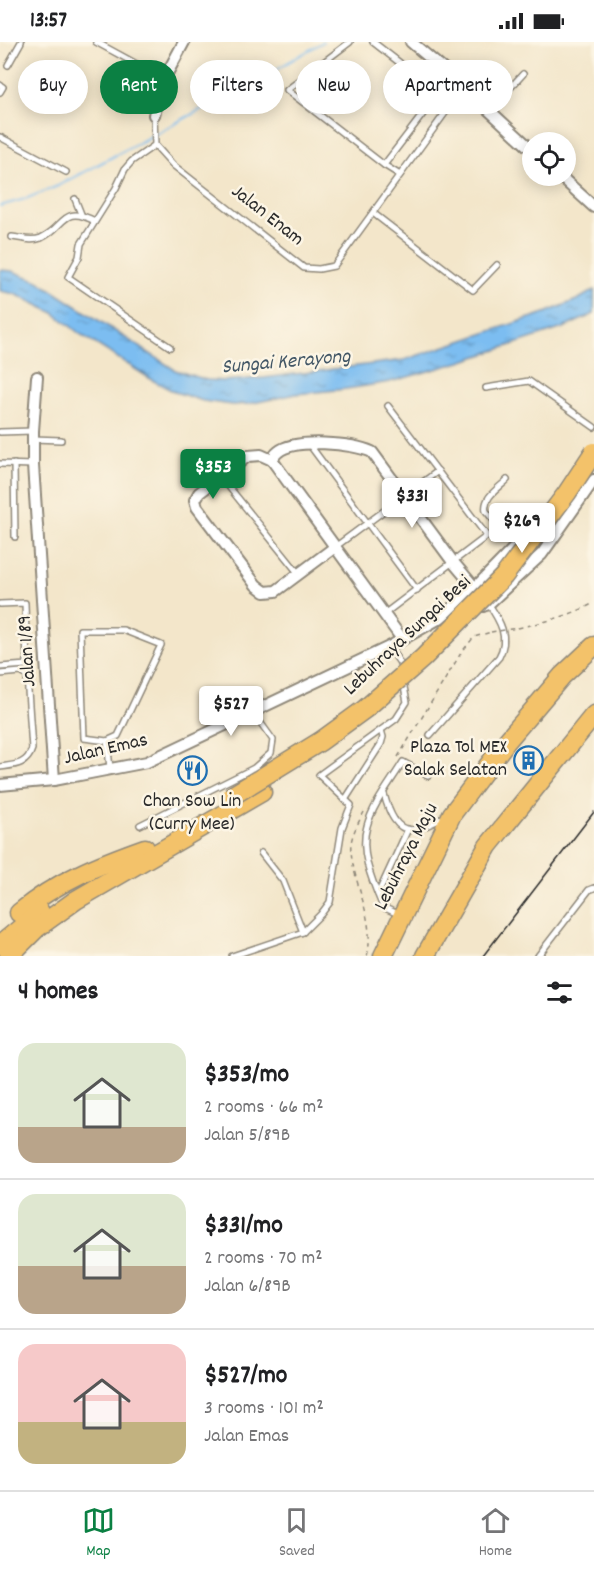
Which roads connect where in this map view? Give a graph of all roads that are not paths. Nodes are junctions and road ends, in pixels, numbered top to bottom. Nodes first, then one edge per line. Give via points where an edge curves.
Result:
1 (21, 42) edge
2 (96, 42) edge
3 (184, 42) edge
4 (350, 42) edge
5 (373, 42) edge
6 (411, 42) edge
7 (129, 60) edge
8 (174, 60) edge
9 (432, 60) edge
10 (8, 65) dead end
11 (523, 74) dead end
12 (0, 85) edge
13 (513, 85) edge
14 (0, 92) edge
15 (444, 114) edge
16 (493, 114) edge
17 (154, 115) edge
18 (0, 137) edge
19 (522, 141) edge
20 (155, 145) junction
21 (384, 165) junction
22 (66, 172) dead end
23 (400, 175) junction
24 (571, 186) edge
25 (75, 199) dead end
26 (594, 207) edge
27 (373, 213) junction
28 (81, 214) junction
29 (95, 221) junction
30 (12, 237) dead end
31 (497, 265) dead end
32 (170, 347) dead end
33 (37, 377) dead end
34 (486, 388) dead end
35 (388, 406) dead end
36 (594, 427) edge
37 (0, 432) edge
38 (33, 435) junction
39 (61, 440) dead end
40 (594, 443) edge
41 (309, 444) junction
42 (594, 452) edge
43 (272, 460) junction
44 (0, 464) edge
45 (14, 464) junction
46 (33, 465) junction
47 (438, 471) junction
48 (594, 473) edge
49 (221, 476) junction
50 (507, 480) dead end
51 (594, 480) edge
52 (405, 496) junction
53 (367, 523) junction
54 (15, 537) dead end
55 (335, 547) junction
56 (516, 547) junction
57 (453, 562) junction
58 (299, 574) junction
59 (475, 588) junction
60 (417, 590) junction
61 (0, 604) edge
62 (488, 604) junction
63 (384, 614) junction
64 (440, 618) junction
65 (402, 639) junction
66 (594, 645) edge
67 (388, 647) junction
68 (0, 667) edge
69 (0, 674) edge
70 (252, 711) junction
71 (594, 715) edge
72 (381, 730) junction
73 (430, 735) dead end
74 (107, 741) junction
75 (0, 767) edge
76 (110, 771) junction
77 (428, 776) dead end
78 (54, 780) junction
79 (0, 785) edge
80 (384, 794) junction
81 (345, 800) junction
82 (452, 814) junction
83 (140, 825) dead end
84 (408, 829) junction
85 (145, 848) junction
86 (261, 853) dead end
87 (594, 888) edge
88 (378, 894) junction
89 (403, 916) junction
90 (5, 925) edge
91 (303, 932) junction
92 (0, 945) edge
93 (9, 956) edge
94 (232, 956) edge
95 (383, 956) edge
96 (425, 956) edge
97 (538, 956) edge

1 - 10 lane
2 - 7 lane
3 - 8 street
4 - 21 lane via 286,90
5 - 21 lane via 436,91 436,98
6 - 9 street
11 - 13 lane
12 - 14 lane
15 - 23 lane, Jalan Enam
16 - 19 street
17 - 20 lane
18 - 22 lane
20 - 27 lane, Jalan Enam via 173,165 304,268 334,266
20 - 29 lane via 125,169
21 - 23 lane
23 - 27 lane, Jalan Enam
24 - 26 street
25 - 28 lane
27 - 31 lane via 474,290
28 - 29 lane
28 - 30 lane via 68,216 54,231 40,238
29 - 32 lane via 68,277
33 - 38 street, Jalan 1/89
34 - 36 lane via 529,381
35 - 47 lane
37 - 38 lane
38 - 39 lane
38 - 46 street, Jalan 1/89
40 - 56 street, Jalan Emas
41 - 43 street via 278,451
41 - 52 street via 345,444 372,452
41 - 53 lane
42 - 85 highway, Lebuhraya Sungai Besi, bridge via 504,576 396,683 274,772
43 - 49 street via 261,455 248,456
43 - 55 street
44 - 45 lane
45 - 46 lane
45 - 54 lane
46 - 78 street, Jalan 1/89
47 - 52 lane
47 - 57 lane via 487,536
48 - 93 highway, Lebuhraya Sungai Besi via 521,573 350,731 262,792 76,900 37,928
49 - 58 lane
49 - 58 street via 199,493 197,507 256,585 265,592 276,591
50 - 56 lane via 485,505
51 - 62 street, Jalan Emas via 542,554
52 - 53 lane
52 - 57 street
53 - 55 lane
53 - 60 lane
55 - 58 street
55 - 63 street
56 - 59 street, Jalan Emas
57 - 59 street
57 - 60 lane
59 - 62 lane
59 - 64 street, Jalan Emas
60 - 63 lane
61 - 68 lane via 25,603 27,665
62 - 64 street, Jalan Emas
62 - 73 lane via 505,634 504,648
63 - 65 street
64 - 65 street, Jalan Emas
65 - 67 street, Jalan Emas
66 - 82 highway, Lebuhraya Maju via 513,734
67 - 70 street, Jalan Emas
67 - 72 lane via 400,663 407,702 396,719
69 - 75 lane via 21,672 27,676 32,749 21,764
70 - 76 street, Jalan Emas via 147,762
70 - 83 lane via 273,740 271,753 254,768
71 - 96 highway via 488,846
72 - 81 lane via 381,744
72 - 81 lane via 319,776
74 - 74 lane via 84,738 80,630 123,630 161,645 118,736
74 - 76 lane
76 - 78 street, Jalan Emas
77 - 80 lane via 404,762
78 - 79 street, Jalan Emas
80 - 84 lane via 389,814
80 - 88 lane via 366,826 364,848
81 - 91 lane via 351,805 342,828 330,902
82 - 84 lane via 415,831
82 - 89 highway, Lebuhraya Maju
84 - 88 lane
85 - 90 highway via 92,867 45,894
85 - 92 highway, Lebuhraya Sungai Besi via 41,911
86 - 91 lane via 283,881
87 - 97 lane
88 - 89 lane via 383,907
89 - 95 highway, Lebuhraya Maju
91 - 94 lane

